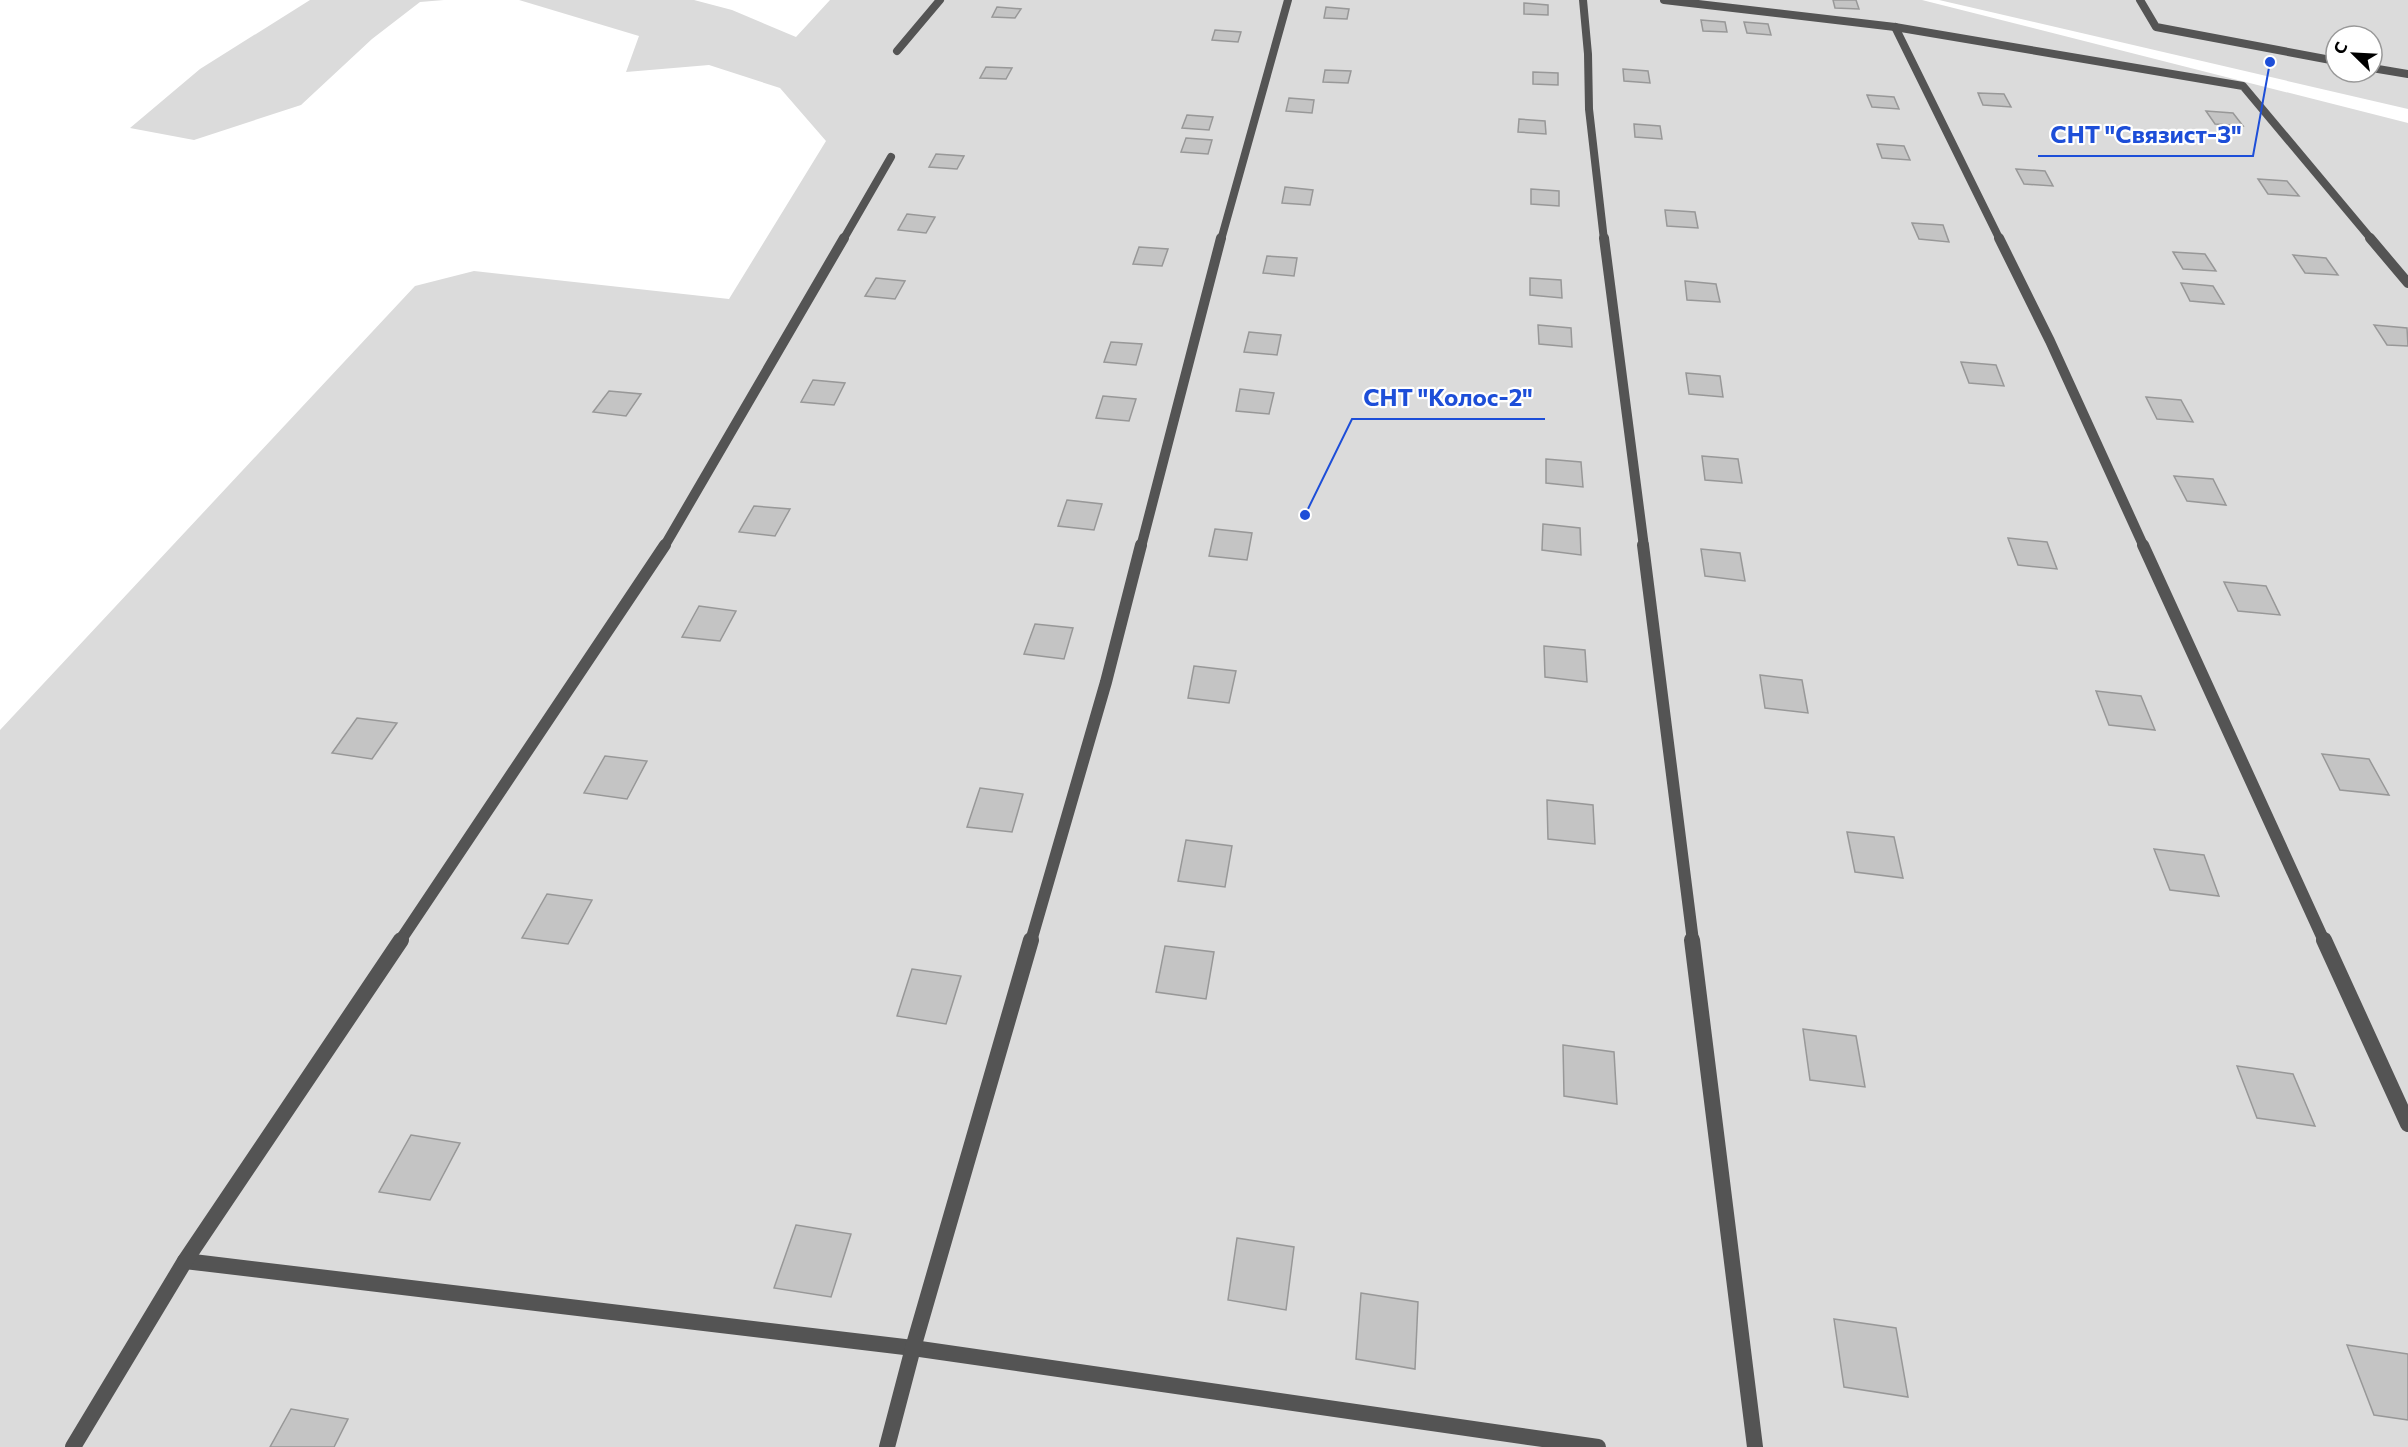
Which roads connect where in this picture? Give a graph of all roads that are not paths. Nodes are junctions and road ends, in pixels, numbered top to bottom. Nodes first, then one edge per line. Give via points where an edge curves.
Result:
1 (939, 0) edge
2 (1288, 0) edge
3 (1583, 0) edge
4 (1664, 0) edge
5 (2140, 0) edge
6 (1895, 27) junction
7 (897, 51) dead end
8 (2324, 59) edge
9 (2384, 70) edge
10 (2408, 74) edge
11 (891, 157) dead end
12 (2408, 284) edge
13 (2408, 1124) edge
14 (185, 1261) junction
15 (913, 1348) junction
16 (73, 1447) edge
17 (887, 1447) edge
18 (1598, 1447) edge
19 (1755, 1447) edge

1 - 7 lane
2 - 15 lane via 1207,290 1106,682
3 - 19 lane via 1600,217
4 - 6 lane
5 - 8 lane via 2156,27
6 - 12 lane via 2243,86
6 - 13 lane via 2050,341
9 - 10 lane
11 - 14 lane via 652,567
14 - 15 lane
14 - 16 lane
15 - 17 lane
15 - 18 lane

